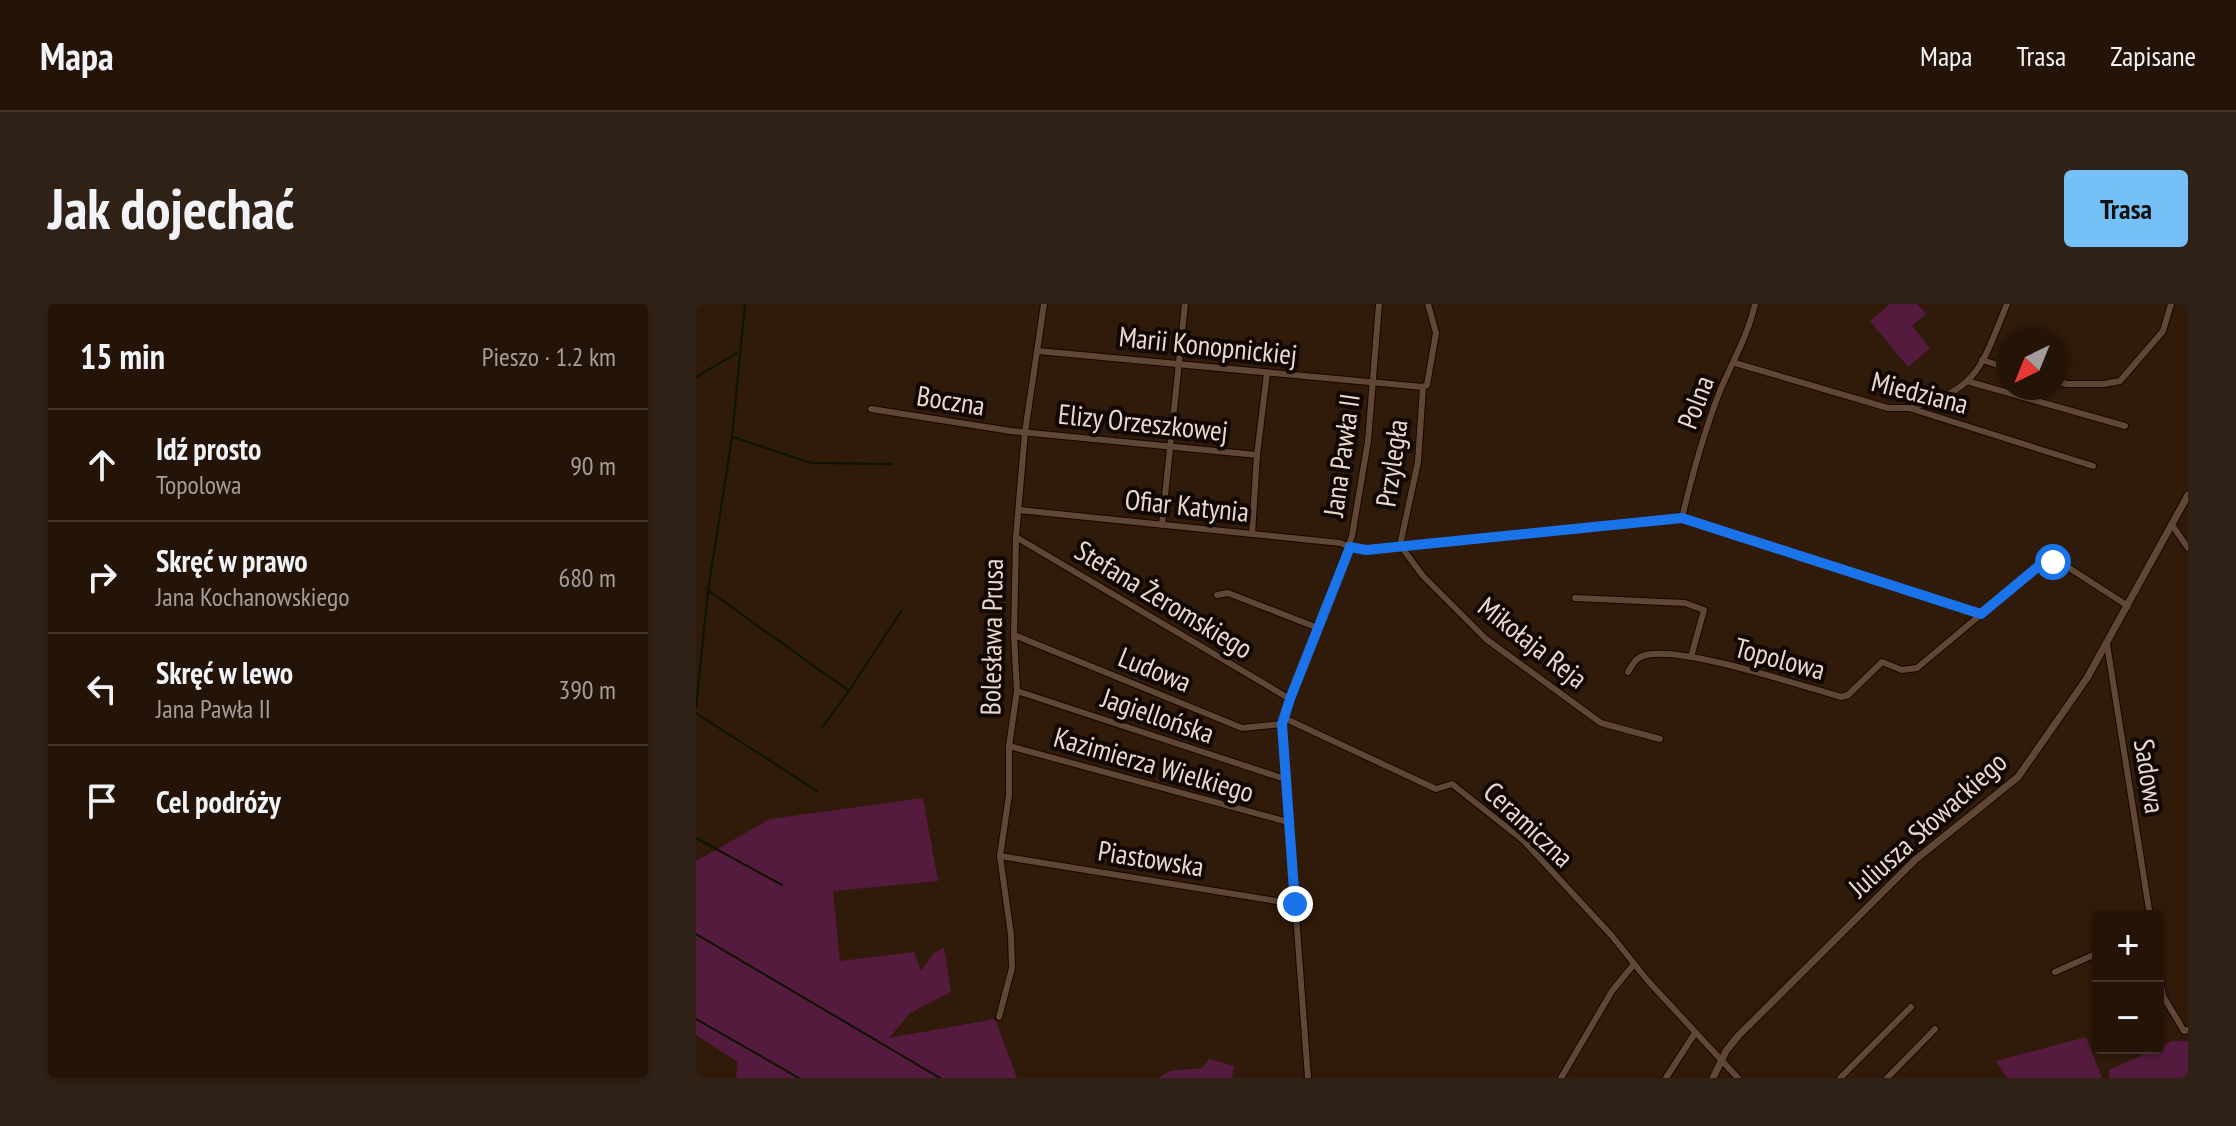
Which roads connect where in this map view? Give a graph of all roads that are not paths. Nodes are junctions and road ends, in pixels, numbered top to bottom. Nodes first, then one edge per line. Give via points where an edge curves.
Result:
1 (1044, 304) edge
2 (1185, 304) edge
3 (1379, 304) edge
4 (1428, 304) edge
5 (1755, 304) edge
6 (2007, 304) edge
7 (2171, 304) edge
8 (1038, 351) junction
9 (1982, 360) junction
10 (1735, 363) junction
11 (1996, 364) edge
12 (1177, 365) junction
13 (1267, 373) junction
14 (1970, 382) junction
15 (1374, 383) junction
16 (2068, 384) edge
17 (1423, 387) junction
18 (1909, 408) junction
19 (871, 409) dead end
20 (2125, 426) dead end
21 (1025, 432) junction
22 (1170, 446) junction
23 (1257, 455) junction
24 (2093, 466) dead end
25 (2188, 495) edge
26 (1019, 510) junction
27 (1682, 518) junction
28 (1162, 525) junction
29 (2172, 525) junction
30 (1252, 534) junction
31 (1016, 537) junction
32 (1400, 545) junction
33 (1350, 547) junction
34 (2188, 548) edge
35 (1217, 595) dead end
36 (1575, 598) dead end
37 (2128, 606) junction
38 (1981, 614) junction
39 (1318, 628) junction
40 (1014, 635) junction
41 (2107, 644) junction
42 (1691, 657) junction
43 (1628, 672) dead end
44 (1017, 691) junction
45 (1290, 699) junction
46 (1283, 721) junction
47 (1660, 739) dead end
48 (1009, 746) junction
49 (1285, 779) junction
50 (1288, 822) junction
51 (1000, 856) junction
52 (1295, 904) junction
53 (2149, 910) edge
54 (2092, 956) edge
55 (1634, 964) junction
56 (2055, 972) dead end
57 (2164, 1002) edge
58 (1911, 1007) dead end
59 (999, 1017) dead end
60 (1935, 1029) dead end
61 (2186, 1030) edge
62 (1695, 1033) junction
63 (1722, 1060) junction
64 (1308, 1078) edge
65 (1561, 1078) edge
66 (1666, 1078) edge
67 (1713, 1078) edge
68 (1738, 1078) edge
69 (1840, 1078) edge
70 (1887, 1078) edge

1 - 8 street, Bolesława Prusa
2 - 12 street
3 - 15 street, Jana Pawła II
4 - 17 street, Przyległa via 1436,333
5 - 10 street, Polna
6 - 9 street
7 - 16 street via 2154,344 2120,381
8 - 12 street, Marii Konopnickiej
8 - 21 street, Bolesława Prusa
9 - 11 street
9 - 14 street
10 - 18 street, Miedziana via 1888,408
10 - 27 street, Polna via 1720,391
12 - 13 street, Marii Konopnickiej
12 - 22 street
13 - 15 street, Marii Konopnickiej
13 - 23 street
14 - 18 street via 1942,400
14 - 20 street
15 - 17 street, Przyległa
15 - 33 street, Jana Pawła II
17 - 32 street, Przyległa via 1418,462
18 - 24 street, Miedziana
19 - 21 street, Boczna
21 - 22 street, Elizy Orzeszkowej
21 - 26 street, Bolesława Prusa
22 - 23 street, Elizy Orzeszkowej
22 - 28 street
23 - 30 street
25 - 29 street, Juliusza Słowackiego
26 - 28 street, Ofiar Katynia
26 - 31 street, Bolesława Prusa
27 - 32 street, Ofiar Katynia
27 - 38 street
28 - 30 street, Ofiar Katynia
29 - 34 street
29 - 37 street, Juliusza Słowackiego
30 - 33 street, Ofiar Katynia
31 - 40 street, Bolesława Prusa
31 - 45 street, Stefana Żeromskiego
32 - 33 street, Ofiar Katynia
32 - 47 street, Mikołaja Reja via 1486,639 1601,723
33 - 39 street, Jana Pawła II
35 - 39 street via 1228,593
36 - 42 street, Topolowa via 1685,603 1704,610
37 - 38 street, Topolowa via 2068,566 2053,562 2040,565
37 - 41 street, Juliusza Słowackiego
38 - 42 street, Topolowa via 1917,668 1902,670 1882,662 1853,693 1841,697
39 - 45 street, Jana Pawła II
40 - 44 street, Bolesława Prusa
40 - 46 street, Ludowa via 1242,728
41 - 53 street, Sadowa
41 - 63 street, Juliusza Słowackiego via 2018,777 1908,867 1738,1036
42 - 43 street, Topolowa via 1647,655 1634,661
44 - 48 street, Bolesława Prusa
44 - 49 street, Jagiellońska
45 - 46 street, Jana Pawła II
46 - 49 street, Jana Pawła II
46 - 55 street, Ceramiczna via 1436,789 1452,784 1524,841
48 - 50 street, Kazimierza Wielkiego
48 - 51 street, Bolesława Prusa
49 - 50 street, Jana Pawła II
50 - 52 street, Jana Pawła II
51 - 52 street, Piastowska
51 - 59 street, Bolesława Prusa via 1012,968
52 - 64 street, Jana Pawła II
54 - 56 street
55 - 62 street, Ceramiczna
55 - 65 street
57 - 61 street
58 - 69 street
60 - 70 street
62 - 63 street, Ceramiczna
62 - 66 street
63 - 67 street, Juliusza Słowackiego
63 - 68 street, Ceramiczna

